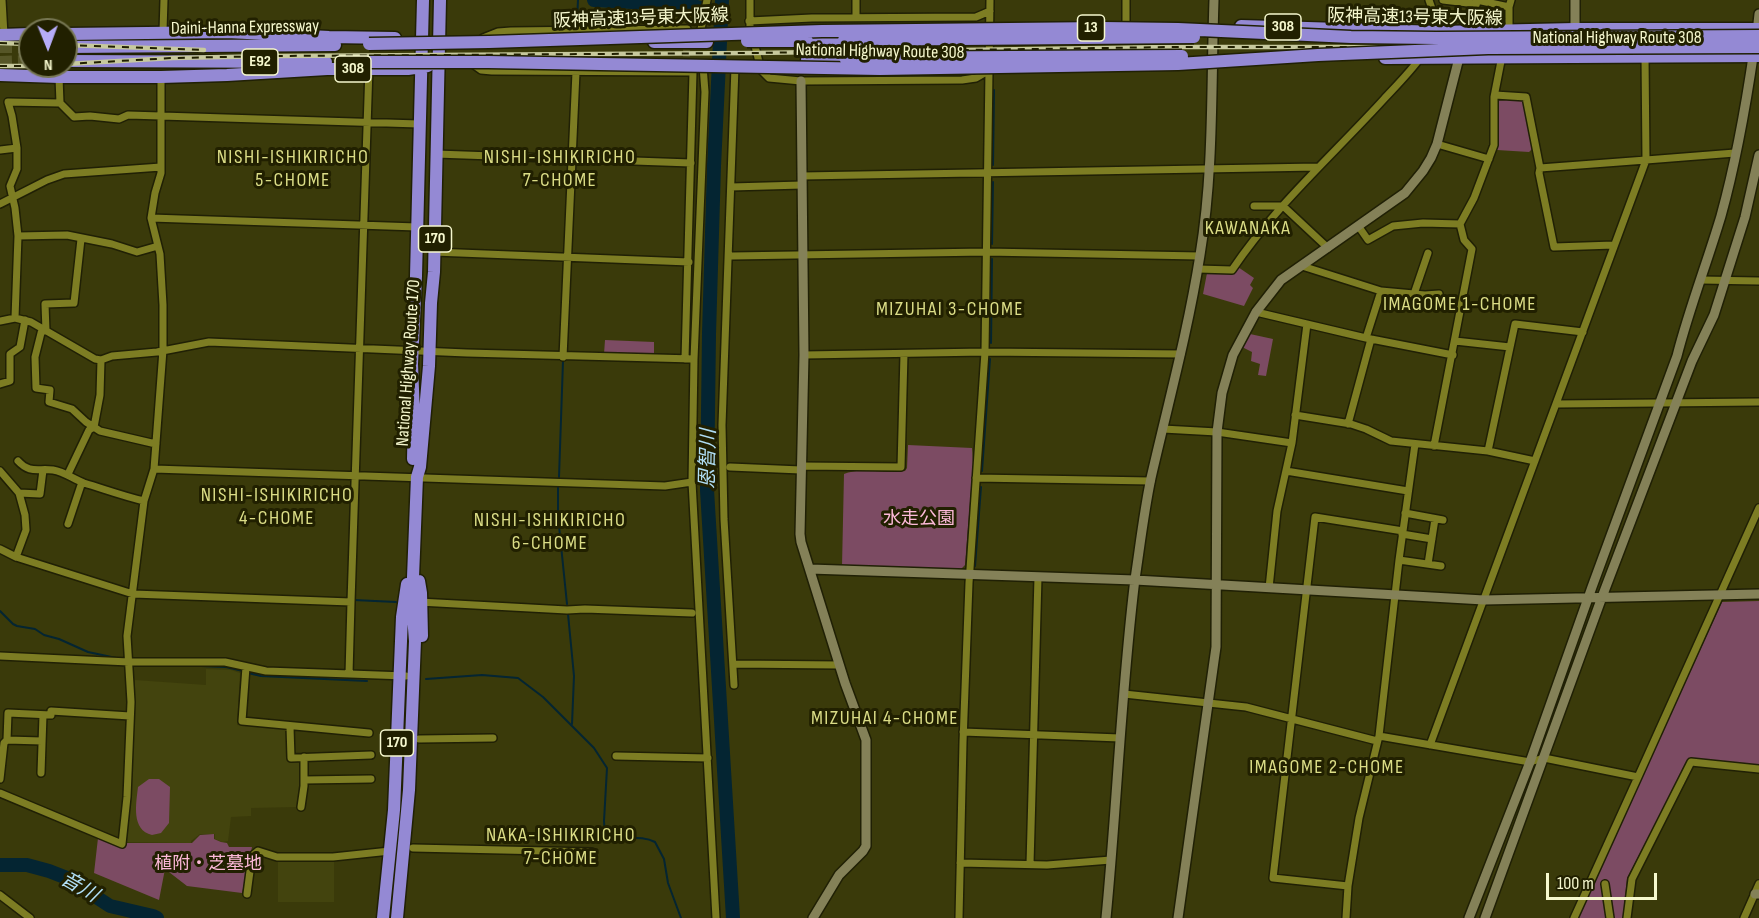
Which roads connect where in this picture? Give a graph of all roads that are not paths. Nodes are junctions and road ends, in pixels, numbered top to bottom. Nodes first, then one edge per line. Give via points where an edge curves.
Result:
1 (2, 0) edge
2 (164, 0) edge
3 (423, 0) edge
4 (440, 0) edge
5 (707, 0) edge
6 (750, 0) edge
7 (856, 0) edge
8 (990, 0) edge
9 (1126, 0) edge
10 (1214, 0) edge
11 (1429, 0) edge
12 (1443, 0) edge
13 (1575, 0) edge
14 (1477, 1) edge
15 (1510, 4) edge
16 (990, 11) junction
17 (1759, 14) edge
18 (856, 17) junction
19 (749, 21) junction
20 (967, 21) junction
21 (1126, 24) junction
22 (990, 25) junction
23 (1213, 25) junction
24 (1575, 29) junction
25 (687, 30) dead end
26 (1509, 30) junction
27 (1468, 31) junction
28 (163, 32) junction
29 (1440, 32) junction
30 (1758, 32) edge
31 (18, 34) edge
32 (78, 34) edge
33 (2, 35) edge
34 (808, 35) junction
35 (704, 36) junction
36 (329, 37) junction
37 (1351, 37) junction
38 (438, 38) junction
39 (483, 38) junction
40 (422, 41) junction
41 (78, 45) edge
42 (78, 46) edge
43 (1757, 53) edge
44 (1318, 55) junction
45 (1502, 56) junction
46 (1645, 56) junction
47 (1421, 57) junction
48 (1459, 58) junction
49 (78, 62) edge
50 (78, 63) edge
51 (422, 64) junction
52 (1214, 64) junction
53 (474, 65) junction
54 (807, 65) junction
55 (438, 66) junction
56 (704, 66) junction
57 (720, 66) junction
58 (735, 67) junction
59 (369, 68) junction
60 (327, 69) junction
61 (988, 71) junction
62 (576, 72) junction
63 (0, 75) edge
64 (18, 76) edge
65 (78, 77) edge
66 (161, 77) junction
67 (59, 78) edge
68 (801, 81) junction
69 (1495, 95) junction
70 (60, 103) junction
71 (161, 116) junction
72 (368, 122) junction
73 (419, 124) junction
74 (1437, 144) junction
75 (16, 148) junction
76 (0, 150) edge
77 (1735, 153) junction
78 (436, 154) junction
79 (1759, 155) edge
80 (571, 158) junction
81 (1489, 159) junction
82 (1646, 160) junction
83 (691, 163) junction
84 (161, 167) junction
85 (1318, 167) junction
86 (1540, 168) junction
87 (1210, 170) junction
88 (987, 173) junction
89 (802, 181) junction
90 (731, 187) junction
91 (12, 198) junction
92 (0, 204) edge
93 (1254, 206) dead end
94 (1283, 206) junction
95 (151, 218) junction
96 (1460, 224) junction
97 (364, 225) junction
98 (1359, 226) junction
99 (417, 228) junction
100 (18, 236) junction
101 (81, 239) junction
102 (1614, 245) junction
103 (158, 246) junction
104 (1328, 248) junction
105 (434, 252) junction
106 (986, 252) junction
107 (1428, 253) dead end
108 (802, 255) junction
109 (732, 256) dead end
110 (1200, 256) junction
111 (567, 258) junction
112 (689, 262) junction
113 (1302, 266) junction
114 (1197, 269) junction
115 (1701, 280) junction
116 (1725, 281) junction
117 (1759, 281) edge
118 (1381, 291) junction
119 (1414, 294) junction
120 (1439, 294) dead end
121 (1256, 312) junction
122 (15, 318) junction
123 (25, 320) junction
124 (0, 321) edge
125 (1307, 324) junction
126 (44, 330) junction
127 (1583, 332) junction
128 (1369, 338) junction
129 (1455, 341) junction
130 (360, 348) junction
131 (1510, 348) junction
132 (163, 350) junction
133 (412, 350) junction
134 (429, 351) junction
135 (985, 352) junction
136 (904, 354) junction
137 (1181, 354) junction
138 (804, 355) junction
139 (1453, 355) junction
140 (563, 357) junction
141 (685, 359) junction
142 (694, 359) junction
143 (100, 360) junction
144 (0, 384) edge
145 (1759, 402) edge
146 (1659, 403) junction
147 (1677, 403) junction
148 (1557, 404) junction
149 (1295, 415) junction
150 (1348, 424) junction
151 (94, 427) junction
152 (1163, 429) junction
153 (1217, 432) junction
154 (1292, 443) junction
155 (156, 444) junction
156 (1415, 444) junction
157 (1434, 446) junction
158 (1488, 451) junction
159 (1536, 460) junction
160 (18, 461) dead end
161 (730, 467) dead end
162 (801, 468) junction
163 (154, 469) junction
164 (44, 470) junction
165 (0, 471) edge
166 (1286, 471) junction
167 (68, 474) junction
168 (355, 475) junction
169 (417, 477) junction
170 (976, 478) junction
171 (1151, 481) junction
172 (82, 482) junction
173 (692, 482) junction
174 (1408, 491) junction
175 (20, 493) junction
176 (144, 501) junction
177 (1759, 508) edge
178 (1405, 513) junction
179 (68, 524) dead end
180 (1402, 533) junction
181 (1432, 539) junction
182 (0, 549) edge
183 (16, 557) junction
184 (1399, 560) junction
185 (1428, 564) junction
186 (1441, 566) dead end
187 (413, 569) junction
188 (810, 569) junction
189 (970, 575) junction
190 (1038, 577) junction
191 (1135, 580) junction
192 (1216, 585) junction
193 (1269, 588) junction
194 (1306, 590) junction
195 (133, 594) junction
196 (1759, 594) edge
197 (1395, 596) junction
198 (1720, 596) junction
199 (1602, 597) junction
200 (1588, 598) junction
201 (1484, 600) junction
202 (351, 602) junction
203 (417, 602) junction
204 (692, 613) dead end
205 (0, 656) edge
206 (129, 662) junction
207 (733, 664) junction
208 (840, 665) junction
209 (246, 667) junction
210 (348, 674) junction
211 (403, 675) junction
212 (734, 685) dead end
213 (1124, 694) junction
214 (1207, 702) junction
215 (43, 715) junction
216 (130, 716) junction
217 (1291, 717) junction
218 (290, 727) junction
219 (963, 732) junction
220 (369, 733) dead end
221 (1033, 736) junction
222 (493, 738) dead end
223 (1120, 738) junction
224 (1378, 738) junction
225 (419, 739) junction
226 (7, 740) junction
227 (42, 741) junction
228 (1430, 745) junction
229 (371, 755) dead end
230 (616, 756) dead end
231 (304, 757) junction
232 (708, 758) junction
233 (1544, 758) junction
234 (1530, 762) junction
235 (1759, 769) edge
236 (41, 773) dead end
237 (1638, 777) junction
238 (0, 779) edge
239 (371, 779) dead end
240 (304, 780) junction
241 (0, 793) edge
242 (301, 807) dead end
243 (413, 848) junction
244 (390, 851) junction
245 (592, 852) dead end
246 (1111, 860) junction
247 (960, 864) junction
248 (1030, 864) junction
249 (398, 874) junction
250 (1605, 884) dead end
251 (1759, 884) edge
252 (1348, 886) junction
253 (247, 894) dead end
254 (1757, 894) edge
255 (0, 895) edge
256 (30, 918) edge
257 (383, 918) edge
258 (389, 918) edge
259 (397, 918) edge
260 (405, 918) edge
261 (716, 918) edge
262 (813, 918) edge
263 (959, 918) edge
264 (1106, 918) edge
265 (1178, 918) edge
266 (1346, 918) edge
267 (1469, 918) edge
268 (1485, 918) edge
269 (1574, 918) edge
270 (1610, 918) edge
271 (1627, 918) edge
272 (1744, 918) edge

1 - 33 street
2 - 28 street
3 - 40 highway, National Highway Route 170 / 170
4 - 38 highway, National Highway Route 170 / 170
5 - 35 street
6 - 19 street
7 - 18 street
8 - 16 street
9 - 21 street
10 - 23 street
11 - 29 street
12 - 14 street
13 - 24 street
14 - 15 street
14 - 27 street
15 - 26 street
16 - 20 street
16 - 22 street
17 - 30 street
18 - 19 street
18 - 20 street
19 - 68 street via 761,70 772,79
20 - 22 highway, National Highway Route 308 / 308
20 - 34 highway, National Highway Route 308 / 308
21 - 22 highway, National Highway Route 308 / 308
21 - 23 highway, National Highway Route 308 / 308
22 - 61 street
23 - 29 highway, National Highway Route 308 / 308
23 - 52 street
24 - 26 highway, National Highway Route 308 / 308
24 - 30 highway, National Highway Route 308 / 308
25 - 39 street via 511,31
26 - 27 highway, National Highway Route 308 / 308
27 - 29 highway, National Highway Route 308 / 308
27 - 48 street
28 - 32 highway, National Highway Route 308 / 308
28 - 36 highway, National Highway Route 308 / 308
30 - 37 highway, 阪神高速13号東大阪線 / 13, bridge
30 - 43 street
31 - 33 highway
34 - 35 highway, National Highway Route 308 / 308, bridge
34 - 37 highway, bridge via 844,40
35 - 38 highway via 452,46
35 - 39 highway, National Highway Route 308 / 308
36 - 40 highway, National Highway Route 308 / 308
36 - 41 highway via 152,39
37 - 40 highway, 阪神高速13号東大阪線 / 13, bridge via 1103,28
38 - 39 highway, National Highway Route 308 / 308
38 - 40 highway, National Highway Route 308 / 308
38 - 55 highway, National Highway Route 170 / 170
40 - 42 highway, Daini-Hanna Expressway / E92, bridge
40 - 51 highway, National Highway Route 170 / 170
43 - 44 highway, 阪神高速13号東大阪線 / 13, bridge via 1488,48
43 - 46 highway, National Highway Route 308 / 308
43 - 77 street
44 - 51 highway, 阪神高速13号東大阪線 / 13, bridge via 1178,64 880,69
44 - 54 highway, bridge via 845,58
45 - 46 highway, National Highway Route 308 / 308
45 - 48 highway, National Highway Route 308 / 308
45 - 69 street
46 - 82 street
47 - 48 highway, National Highway Route 308 / 308
47 - 52 highway, National Highway Route 308 / 308
47 - 85 street
48 - 74 street
49 - 51 highway, Daini-Hanna Expressway / E92, bridge
50 - 60 highway via 152,69
51 - 55 highway, National Highway Route 308 / 308
51 - 59 highway, National Highway Route 308 / 308 via 408,69
51 - 73 highway, National Highway Route 170 / 170
52 - 61 highway, National Highway Route 308 / 308
52 - 87 street
53 - 55 highway, National Highway Route 308 / 308
53 - 56 highway, National Highway Route 308 / 308
53 - 62 street via 492,71
54 - 57 highway via 738,60
54 - 58 highway, National Highway Route 308 / 308, bridge
54 - 61 highway, National Highway Route 308 / 308 via 863,72
55 - 78 highway, National Highway Route 170 / 170
56 - 57 highway, National Highway Route 308 / 308, bridge
56 - 142 street
57 - 58 highway, National Highway Route 308 / 308, bridge
58 - 90 street
59 - 60 highway, National Highway Route 308 / 308
59 - 72 street
60 - 66 highway, National Highway Route 308 / 308
61 - 68 street via 967,80
61 - 88 street
62 - 80 street
62 - 83 street via 693,72
63 - 64 highway, National Highway Route 308 / 308
65 - 66 highway, National Highway Route 308 / 308
66 - 71 street
67 - 70 street
68 - 89 street
69 - 81 street via 1494,145
69 - 86 street via 1526,97
70 - 71 street via 74,117
70 - 75 street via 8,102
71 - 72 street
71 - 84 street
72 - 73 street
72 - 97 street
73 - 99 highway, National Highway Route 170 / 170
74 - 81 street
74 - 98 street via 1414,183 1391,205
75 - 76 street
75 - 91 street
77 - 82 street
77 - 115 street via 1722,214
78 - 80 street
78 - 105 highway, National Highway Route 170 / 170
79 - 116 street
80 - 83 street
80 - 111 street
81 - 96 street
82 - 86 street
82 - 102 street
83 - 112 street
84 - 91 street via 64,174
84 - 95 street
85 - 87 street
85 - 94 street
86 - 102 street via 1554,248
87 - 88 street
87 - 110 street
88 - 89 street
88 - 106 street
89 - 90 street
89 - 108 street
90 - 207 street via 722,425
91 - 92 street
91 - 100 street
93 - 94 street
94 - 104 street
94 - 114 street via 1251,241 1232,270
95 - 97 street
95 - 103 street
96 - 98 street via 1393,226 1368,240
96 - 129 street via 1464,240 1472,249
97 - 99 street
97 - 130 street
98 - 104 street
99 - 133 highway, National Highway Route 170 / 170
100 - 101 street
100 - 122 street
101 - 103 street via 137,252
101 - 126 street via 74,303 45,304
102 - 127 street
103 - 132 street
104 - 113 street
105 - 111 street
105 - 134 highway, National Highway Route 170 / 170
106 - 108 street
106 - 110 street
106 - 135 street
107 - 119 street
108 - 109 street
108 - 138 street
110 - 114 street
111 - 112 street
111 - 140 street
112 - 141 street
113 - 118 street
113 - 121 street via 1281,280
114 - 137 street
115 - 116 street
115 - 146 street
116 - 117 street
116 - 147 street
118 - 119 street
118 - 128 street
119 - 120 street
121 - 125 street
121 - 153 street via 1233,355 1222,393
122 - 123 street
122 - 124 street
123 - 126 street
123 - 144 street via 20,347 10,354 10,381
125 - 128 street
125 - 149 street
126 - 143 street
126 - 151 street via 34,357 36,388 50,390 49,402 72,409
127 - 131 street via 1515,324
127 - 148 street
128 - 139 street
128 - 150 street
129 - 131 street
129 - 139 street
130 - 132 street via 209,342
130 - 133 street
130 - 168 street
131 - 158 street
132 - 143 street
132 - 155 street
133 - 134 street
133 - 169 highway, National Highway Route 170 / 170 via 413,466
134 - 140 street
134 - 169 highway, National Highway Route 170 / 170
135 - 136 street
135 - 137 street
135 - 170 street
136 - 138 street
136 - 162 street via 901,466
137 - 152 street
138 - 162 street
139 - 157 street
140 - 141 street
141 - 142 street
142 - 173 street
143 - 151 street via 100,395
145 - 147 street
146 - 147 street
146 - 148 street
146 - 200 street
147 - 199 street
148 - 159 street
149 - 150 street
149 - 154 street
150 - 156 street via 1391,441
151 - 155 street
151 - 167 street
152 - 153 street
152 - 171 street
153 - 154 street
153 - 192 street
154 - 166 street
155 - 163 street
156 - 157 street
156 - 174 street
157 - 158 street
158 - 159 street
159 - 201 street
160 - 164 street via 23,467
161 - 162 street
162 - 188 street via 800,534
163 - 168 street
163 - 176 street
164 - 167 street
164 - 175 street via 40,494
165 - 175 street
166 - 174 street
166 - 193 street via 1277,511
167 - 172 street
168 - 169 street
168 - 202 street
169 - 173 street via 665,486
169 - 187 highway, National Highway Route 170 / 170
170 - 171 street
170 - 189 street
171 - 191 street
172 - 176 street
172 - 179 street
173 - 232 street
174 - 178 street
175 - 183 street via 26,530
176 - 195 street
177 - 198 street
178 - 180 street
178 - 181 street via 1439,520
180 - 181 street
180 - 184 street
180 - 194 street via 1315,517
181 - 185 street
182 - 183 street
183 - 195 street
184 - 185 street
184 - 197 street
185 - 186 street
187 - 203 highway, 170 via 420,584
187 - 211 highway, 170 via 403,609
188 - 189 street
188 - 208 street
189 - 190 street
189 - 219 street
190 - 191 street
190 - 221 street
191 - 192 street
191 - 213 street
192 - 193 street
192 - 214 street via 1216,647
193 - 194 street
194 - 197 street
194 - 217 street
195 - 202 street
195 - 206 street via 127,636
196 - 198 street
197 - 201 street
197 - 224 street
198 - 199 street
198 - 237 street
199 - 200 street
199 - 233 street
200 - 201 street
200 - 234 street
201 - 228 street
202 - 210 street
203 - 204 street
203 - 211 highway, 170
203 - 225 highway, 170
203 - 249 highway, 170 via 410,771
205 - 206 street
206 - 209 street via 225,662
206 - 216 street
207 - 208 street
207 - 212 street
208 - 262 street via 866,740 866,844 832,885
209 - 210 street
209 - 218 street via 242,721
210 - 211 street
211 - 244 highway, 170
211 - 249 highway, 170
213 - 214 street
213 - 223 street
214 - 217 street
214 - 265 street
215 - 216 street via 51,715 51,711
215 - 226 street via 8,713
215 - 227 street
216 - 241 street via 122,844
217 - 224 street
217 - 252 street via 1273,878
218 - 220 street
218 - 231 street via 291,758
219 - 221 street
219 - 247 street
221 - 223 street
221 - 248 street
222 - 225 street
223 - 246 street
224 - 228 street
224 - 252 street
225 - 243 highway, 170
226 - 227 street
226 - 238 street
227 - 236 street
228 - 234 street
229 - 231 street
230 - 232 street
231 - 240 street
232 - 261 street
233 - 234 street
233 - 237 street
233 - 268 street
234 - 267 street
235 - 271 street via 1691,762 1632,879
237 - 269 street
239 - 240 street
240 - 242 street
243 - 245 street
243 - 260 highway, 170
244 - 253 street via 278,858 258,851 252,856
244 - 257 highway, 170
246 - 248 street
246 - 264 street
247 - 248 street
247 - 263 street
249 - 258 highway, 170
249 - 259 highway, 170
250 - 270 street
251 - 254 street
252 - 266 street
254 - 272 street
255 - 256 street

